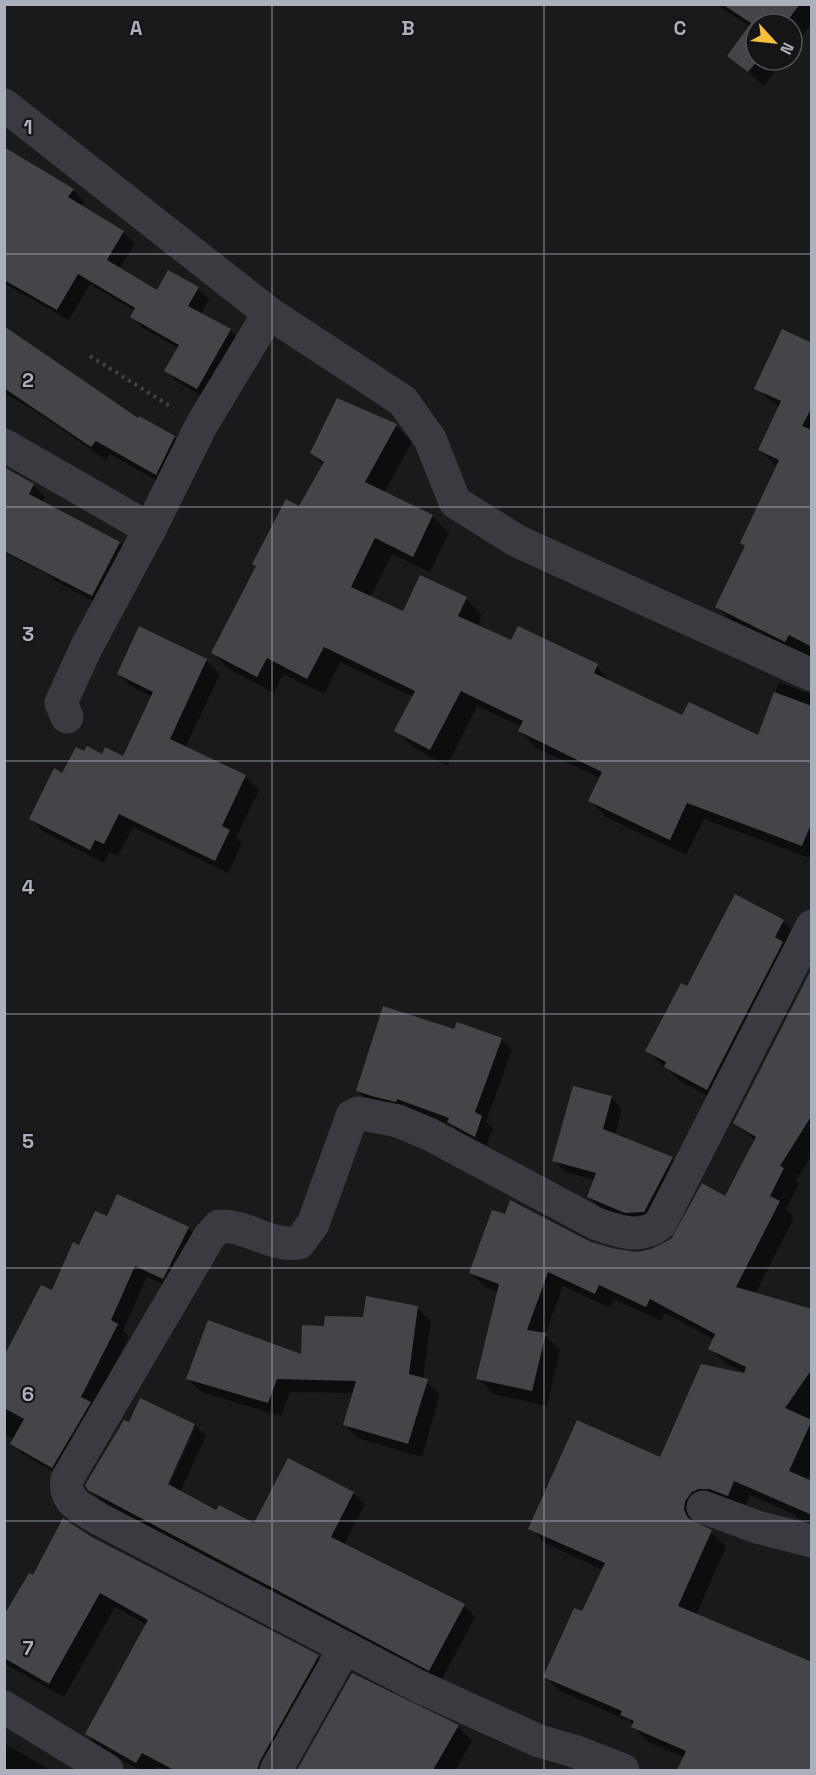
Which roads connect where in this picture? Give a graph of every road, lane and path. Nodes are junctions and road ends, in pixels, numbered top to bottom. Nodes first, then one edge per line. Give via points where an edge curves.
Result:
1 (4, 105) edge
2 (269, 313) junction
3 (90, 356) dead end
4 (201, 426) junction
5 (4, 445) edge
6 (150, 529) junction
7 (812, 675) edge
8 (67, 717) dead end
9 (812, 926) edge
10 (703, 1507) dead end
11 (812, 1541) edge
12 (344, 1649) junction
13 (4, 1707) edge
14 (570, 1761) edge
15 (107, 1770) edge
16 (276, 1770) edge
17 (623, 1770) edge

1 - 2 street
2 - 4 street
2 - 7 street via 403,401 430,440 455,502 518,541
3 - 4 path
4 - 6 street
5 - 6 street
6 - 8 street via 81,657 61,703
9 - 12 street via 660,1224 652,1230 625,1233 597,1224 429,1134 364,1112 352,1116 313,1224 299,1243 285,1245 233,1226 219,1226 209,1237 67,1479 65,1491 68,1498 99,1519
10 - 11 street via 757,1527
12 - 14 street via 538,1741
12 - 16 street
13 - 15 street
14 - 17 street

